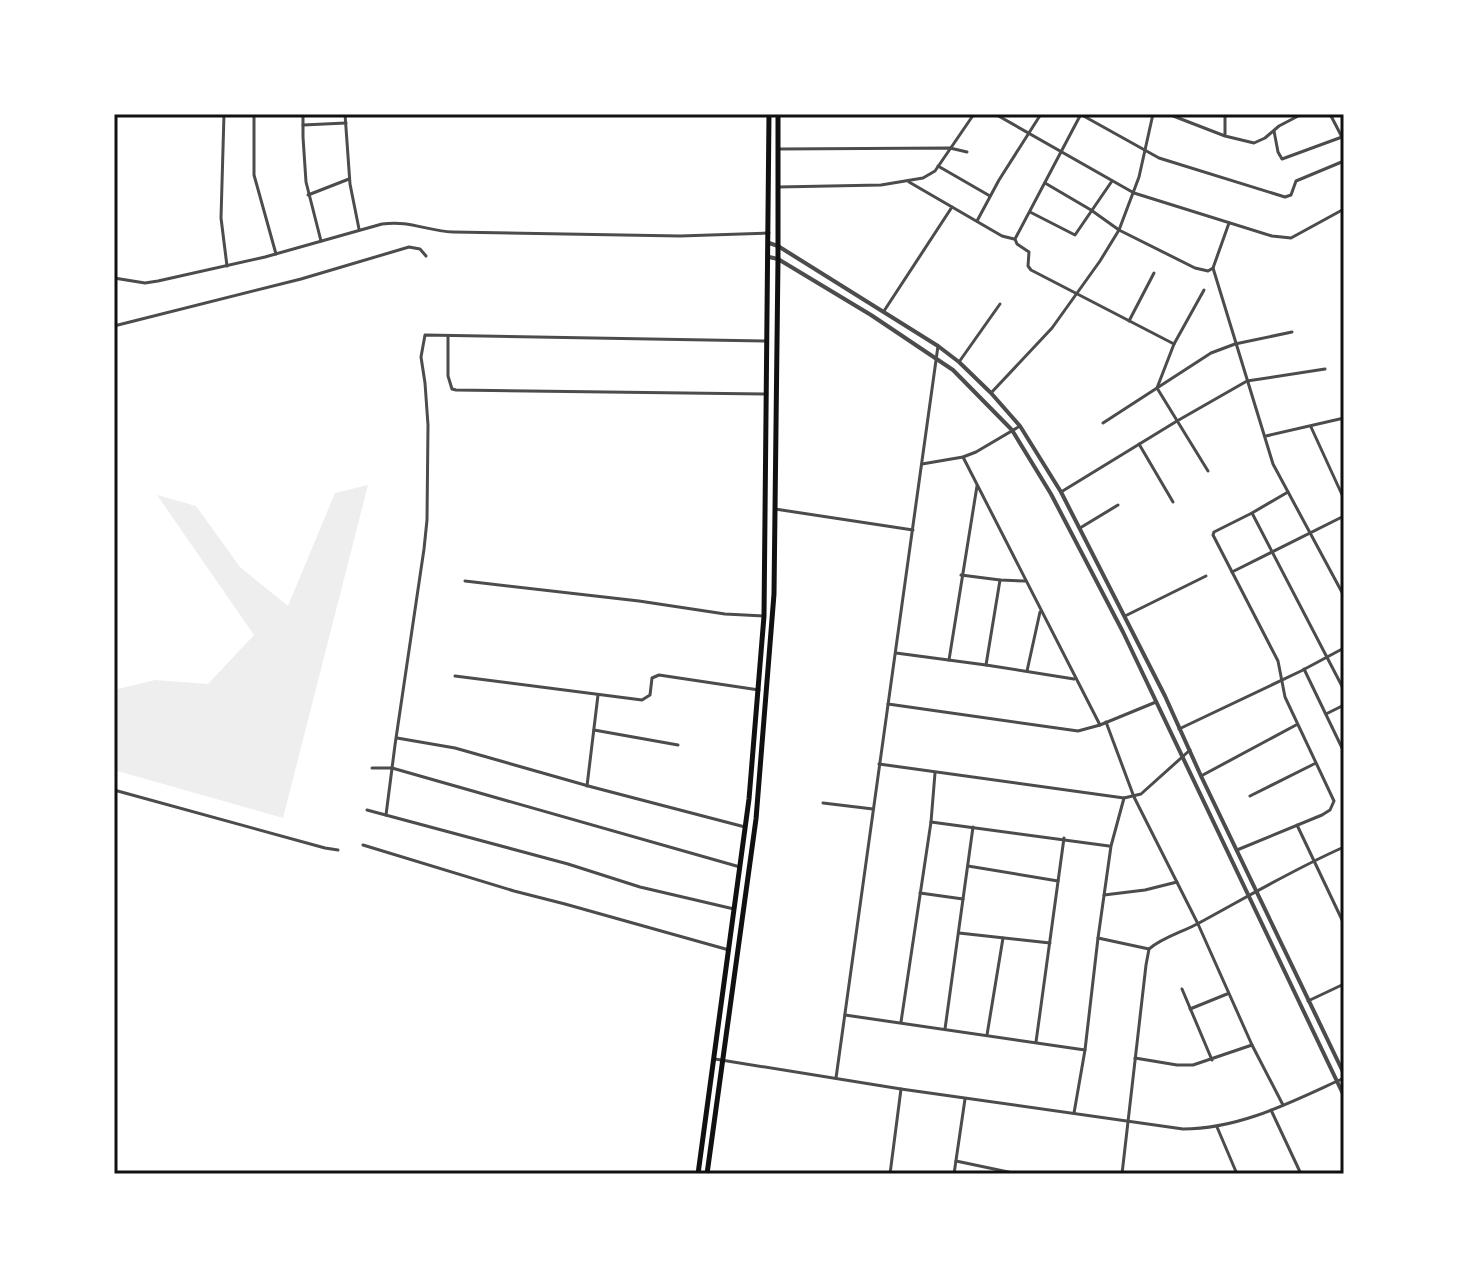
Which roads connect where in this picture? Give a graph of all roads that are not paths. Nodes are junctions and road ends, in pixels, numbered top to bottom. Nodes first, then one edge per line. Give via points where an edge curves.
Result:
1 (224, 114) edge
2 (254, 114) edge
3 (303, 114) edge
4 (345, 114) edge
5 (769, 114) edge
6 (778, 114) edge
7 (974, 114) edge
8 (995, 114) edge
9 (1041, 114) edge
10 (1081, 114) edge
11 (1153, 114) edge
12 (1168, 114) edge
13 (1225, 114) edge
14 (1302, 114) edge
15 (1330, 114) edge
16 (346, 123) junction
17 (303, 125) junction
18 (1274, 131) junction
19 (1027, 133) junction
20 (1225, 136) junction
21 (1343, 139) edge
22 (950, 148) junction
23 (778, 149) junction
24 (1145, 151) junction
25 (967, 152) dead end
26 (1062, 152) junction
27 (1344, 161) edge
28 (938, 166) junction
29 (350, 179) junction
30 (1112, 181) junction
31 (909, 182) junction
32 (1045, 183) junction
33 (778, 187) junction
34 (1134, 193) junction
35 (308, 195) junction
36 (991, 197) junction
37 (952, 207) junction
38 (1344, 209) edge
39 (1091, 210) junction
40 (1030, 212) junction
41 (977, 221) junction
42 (1229, 223) junction
43 (359, 230) junction
44 (1119, 230) junction
45 (769, 233) junction
46 (1015, 239) junction
47 (321, 241) junction
48 (769, 243) junction
49 (778, 246) junction
50 (276, 254) junction
51 (426, 256) dead end
52 (769, 257) junction
53 (778, 259) junction
54 (227, 266) junction
55 (1213, 268) junction
56 (1154, 273) dead end
57 (114, 278) edge
58 (1204, 290) dead end
59 (1077, 294) junction
60 (1000, 304) dead end
61 (884, 311) junction
62 (1129, 321) junction
63 (114, 326) edge
64 (1292, 332) dead end
65 (448, 335) junction
66 (768, 341) junction
67 (1174, 344) junction
68 (1235, 344) junction
69 (938, 346) junction
70 (937, 361) junction
71 (959, 362) junction
72 (1325, 369) dead end
73 (1247, 381) junction
74 (1157, 388) junction
75 (991, 393) junction
76 (767, 394) junction
77 (1344, 418) edge
78 (1177, 421) junction
79 (1103, 423) dead end
80 (1020, 426) junction
81 (1311, 427) junction
82 (1012, 430) junction
83 (1265, 437) junction
84 (1139, 444) junction
85 (963, 457) junction
86 (922, 464) junction
87 (1208, 471) dead end
88 (977, 484) junction
89 (1061, 492) junction
90 (1288, 492) junction
91 (1344, 499) edge
92 (1173, 502) dead end
93 (1118, 505) dead end
94 (775, 509) junction
95 (1252, 513) junction
96 (1344, 516) edge
97 (1080, 528) junction
98 (913, 530) junction
99 (1310, 532) junction
100 (1272, 552) junction
101 (1232, 572) junction
102 (961, 575) junction
103 (1206, 576) dead end
104 (1000, 580) junction
105 (465, 581) dead end
106 (1027, 581) junction
107 (1344, 596) edge
108 (1041, 609) junction
109 (764, 616) junction
110 (1125, 616) junction
111 (1344, 648) edge
112 (896, 653) junction
113 (1326, 657) junction
114 (949, 660) junction
115 (986, 665) junction
116 (1304, 669) junction
117 (1027, 671) junction
118 (455, 676) dead end
119 (1076, 679) junction
120 (1281, 680) junction
121 (759, 690) junction
122 (1344, 690) edge
123 (598, 695) junction
124 (1156, 702) junction
125 (888, 704) junction
126 (1344, 705) edge
127 (1326, 714) junction
128 (1106, 722) junction
129 (1100, 725) junction
130 (1297, 725) junction
131 (1179, 729) junction
132 (594, 730) junction
133 (396, 738) junction
134 (678, 745) dead end
135 (1190, 750) junction
136 (1344, 752) edge
137 (1183, 757) junction
138 (1316, 763) junction
139 (879, 764) junction
140 (372, 768) dead end
141 (392, 768) junction
142 (935, 773) junction
143 (1201, 776) junction
144 (587, 786) junction
145 (114, 790) edge
146 (1250, 796) dead end
147 (1134, 797) junction
148 (1124, 798) junction
149 (823, 803) dead end
150 (873, 809) junction
151 (367, 810) dead end
152 (386, 815) junction
153 (931, 822) junction
154 (1297, 825) junction
155 (745, 827) junction
156 (973, 827) junction
157 (1064, 838) junction
158 (363, 845) dead end
159 (1111, 846) junction
160 (1344, 847) edge
161 (338, 850) dead end
162 (1237, 850) junction
163 (1313, 861) junction
164 (968, 866) junction
165 (740, 867) junction
166 (1058, 881) junction
167 (1177, 882) junction
168 (1256, 891) junction
169 (920, 893) junction
170 (1104, 895) junction
171 (1249, 895) junction
172 (963, 899) junction
173 (734, 909) junction
174 (1342, 916) edge
175 (1198, 924) junction
176 (1344, 924) edge
177 (959, 933) junction
178 (1003, 938) junction
179 (1098, 938) junction
180 (1050, 943) junction
181 (1149, 949) junction
182 (729, 950) junction
183 (1344, 984) edge
184 (1182, 989) dead end
185 (1229, 993) junction
186 (1308, 1001) junction
187 (1190, 1009) junction
188 (845, 1015) junction
189 (901, 1022) junction
190 (945, 1029) junction
191 (987, 1035) junction
192 (1036, 1042) junction
193 (1252, 1045) junction
194 (1085, 1050) junction
195 (1135, 1058) junction
196 (714, 1059) junction
197 (722, 1060) junction
198 (1212, 1060) junction
199 (1344, 1076) edge
200 (836, 1078) junction
201 (1337, 1081) junction
202 (901, 1089) junction
203 (1344, 1096) edge
204 (965, 1097) junction
205 (1283, 1105) junction
206 (1271, 1110) junction
207 (1074, 1113) junction
208 (1129, 1122) junction
209 (1217, 1127) junction
210 (956, 1161) junction
211 (1008, 1173) edge
212 (698, 1174) edge
213 (707, 1174) edge
214 (890, 1174) edge
215 (954, 1174) edge
216 (1018, 1174) edge
217 (1122, 1174) edge
218 (1237, 1174) edge
219 (1301, 1174) edge

1 - 54 street via 221,218
2 - 50 street via 254,175
3 - 17 street
4 - 16 street
5 - 45 main road
6 - 23 main road
7 - 22 street
8 - 19 street
9 - 19 street
10 - 24 street
10 - 26 street
11 - 24 street
12 - 20 street
13 - 20 street
14 - 18 street
15 - 21 street
16 - 17 street
16 - 29 street
17 - 35 street
18 - 20 street via 1254,143
18 - 21 street via 1282,159
19 - 26 street
19 - 36 street
22 - 23 street
22 - 25 street
22 - 28 street
23 - 33 main road
24 - 27 street via 1285,197 1296,181
24 - 34 street
26 - 30 street
26 - 32 street
28 - 31 street
28 - 36 street
29 - 35 street
29 - 43 street
30 - 34 street
30 - 39 street
31 - 33 street
31 - 37 street
32 - 39 street
32 - 40 street
33 - 49 main road
34 - 42 street
34 - 44 street
35 - 47 street
36 - 41 street
37 - 41 street
37 - 61 street
38 - 42 street via 1291,238
39 - 40 street via 1075,235
39 - 44 street
40 - 46 street
41 - 46 street
42 - 55 street
43 - 45 street via 407,222 439,232
43 - 47 street
44 - 55 street via 1195,268
44 - 59 street
45 - 48 main road
46 - 59 street via 1029,252 1031,270
47 - 50 street
48 - 49 street
48 - 52 main road
49 - 53 main road
49 - 61 street
50 - 54 street
51 - 63 street via 409,247
52 - 53 street
52 - 66 main road
53 - 70 street
53 - 94 main road
54 - 57 street via 145,283
55 - 68 street
56 - 62 street
58 - 67 street
59 - 62 street
59 - 75 street
60 - 71 street
61 - 69 street
62 - 67 street
64 - 68 street
65 - 66 street
65 - 76 street via 449,382 456,390
65 - 133 street via 425,335 421,357 428,425 427,520
66 - 76 main road
67 - 74 street
68 - 73 street
68 - 74 street
69 - 70 street
69 - 71 street
70 - 82 street via 963,379
70 - 86 street
71 - 75 street
72 - 73 street
73 - 78 street
73 - 83 street
74 - 78 street
74 - 79 street
75 - 80 street
76 - 109 main road
77 - 81 street
78 - 84 street
78 - 87 street
80 - 82 street
80 - 89 street
81 - 83 street
81 - 91 street
82 - 85 street
82 - 124 street via 1051,494
83 - 90 street
84 - 89 street
84 - 92 street
85 - 86 street
85 - 88 street
86 - 98 street
88 - 102 street
88 - 106 street
89 - 97 street
90 - 95 street
90 - 99 street
93 - 97 street
94 - 98 street
94 - 197 main road via 759,787
95 - 100 street
95 - 101 street via 1214,532
96 - 99 street
97 - 110 street
98 - 112 street
99 - 100 street
99 - 107 street
100 - 101 street
100 - 113 street
101 - 120 street via 1278,661
102 - 104 street
102 - 114 street
103 - 110 street
104 - 106 street
104 - 115 street
105 - 109 street
106 - 108 street
108 - 117 street
108 - 119 street
109 - 121 main road
110 - 131 street
111 - 113 street
112 - 114 street
112 - 125 street
113 - 116 street
113 - 122 street
114 - 115 street
115 - 117 street
116 - 120 street
116 - 127 street
117 - 119 street
118 - 123 street
119 - 129 street
120 - 130 street
120 - 131 street
121 - 123 street via 659,675 652,678 650,695 642,700
121 - 155 main road
123 - 132 street
124 - 128 street
124 - 137 street
125 - 129 street via 1078,731
125 - 139 street
126 - 127 street
127 - 136 street
128 - 129 street
128 - 147 street
130 - 138 street
130 - 143 street
131 - 135 street
132 - 134 street
132 - 144 street
133 - 141 street
133 - 144 street via 455,748
135 - 137 street
135 - 143 street
137 - 147 street
137 - 171 street
138 - 146 street
138 - 154 street via 1333,806
139 - 142 street
139 - 150 street
140 - 141 street
141 - 152 street
141 - 165 street
142 - 148 street
142 - 153 street
143 - 162 street
144 - 155 street
145 - 161 street
147 - 148 street
147 - 167 street
148 - 159 street
149 - 150 street
150 - 188 street
151 - 152 street
152 - 173 street
153 - 156 street
153 - 169 street
154 - 162 street
154 - 163 street
155 - 165 main road
156 - 157 street
156 - 164 street
157 - 159 street
157 - 166 street
158 - 182 street
159 - 170 street
160 - 163 street
162 - 168 street
163 - 168 street
163 - 174 street
164 - 166 street
164 - 172 street
165 - 173 main road
166 - 180 street
167 - 170 street
167 - 175 street
168 - 171 street
168 - 186 street
169 - 172 street
169 - 189 street
170 - 179 street
171 - 175 street
171 - 201 street
172 - 177 street
173 - 182 main road
174 - 176 street
175 - 181 street
175 - 185 street
177 - 178 street
177 - 190 street
178 - 180 street
178 - 191 street
179 - 181 street
179 - 194 street
180 - 192 street
181 - 195 street
182 - 196 main road
183 - 186 street
184 - 187 street
185 - 187 street
185 - 193 street
186 - 199 street
187 - 198 street
188 - 189 street
188 - 200 street
189 - 190 street
190 - 191 street
191 - 192 street
192 - 194 street
193 - 198 street
193 - 205 street
194 - 207 street
195 - 198 street via 1177,1065
195 - 208 street
196 - 197 street
196 - 212 main road
197 - 200 street
197 - 213 main road
199 - 201 street
200 - 202 street
201 - 203 street
201 - 205 street
202 - 204 street
202 - 214 street
204 - 207 street
204 - 210 street
205 - 206 street
206 - 209 street
206 - 219 street
207 - 208 street
208 - 209 street
208 - 217 street
209 - 218 street
210 - 211 street
210 - 215 street
211 - 216 street

